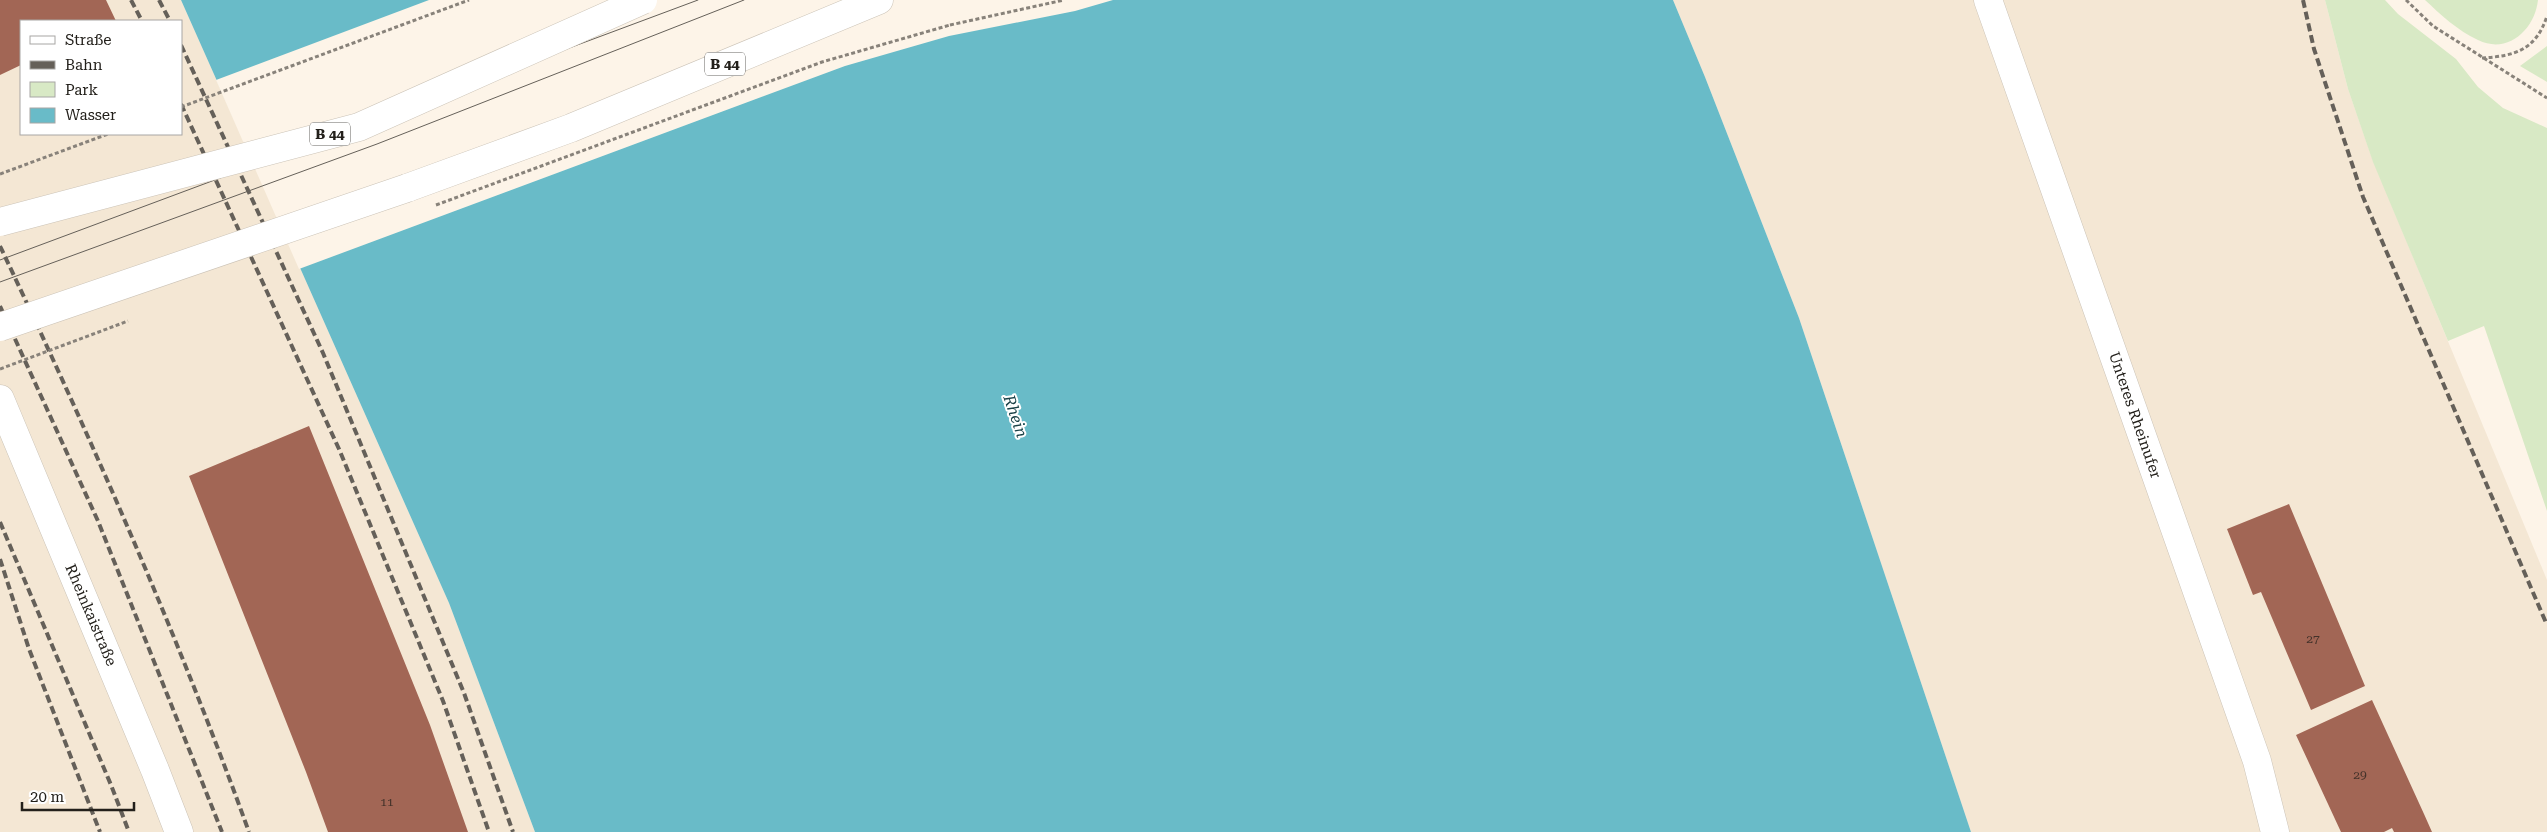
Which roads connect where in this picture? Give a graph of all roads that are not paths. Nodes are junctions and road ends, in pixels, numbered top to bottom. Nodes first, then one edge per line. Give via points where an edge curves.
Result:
1 (643, 0) edge
2 (879, 0) edge
3 (1988, 0) edge
4 (0, 222) edge
5 (0, 327) edge
6 (0, 399) edge
7 (179, 832) edge
8 (2275, 832) edge

1 - 4 main road, B 44, bridge via 359,127
2 - 5 main road, B 44, bridge via 571,128 407,188
3 - 8 main road, Unteres Rheinufer via 2257,760
6 - 7 main road, Rheinkaistraße

